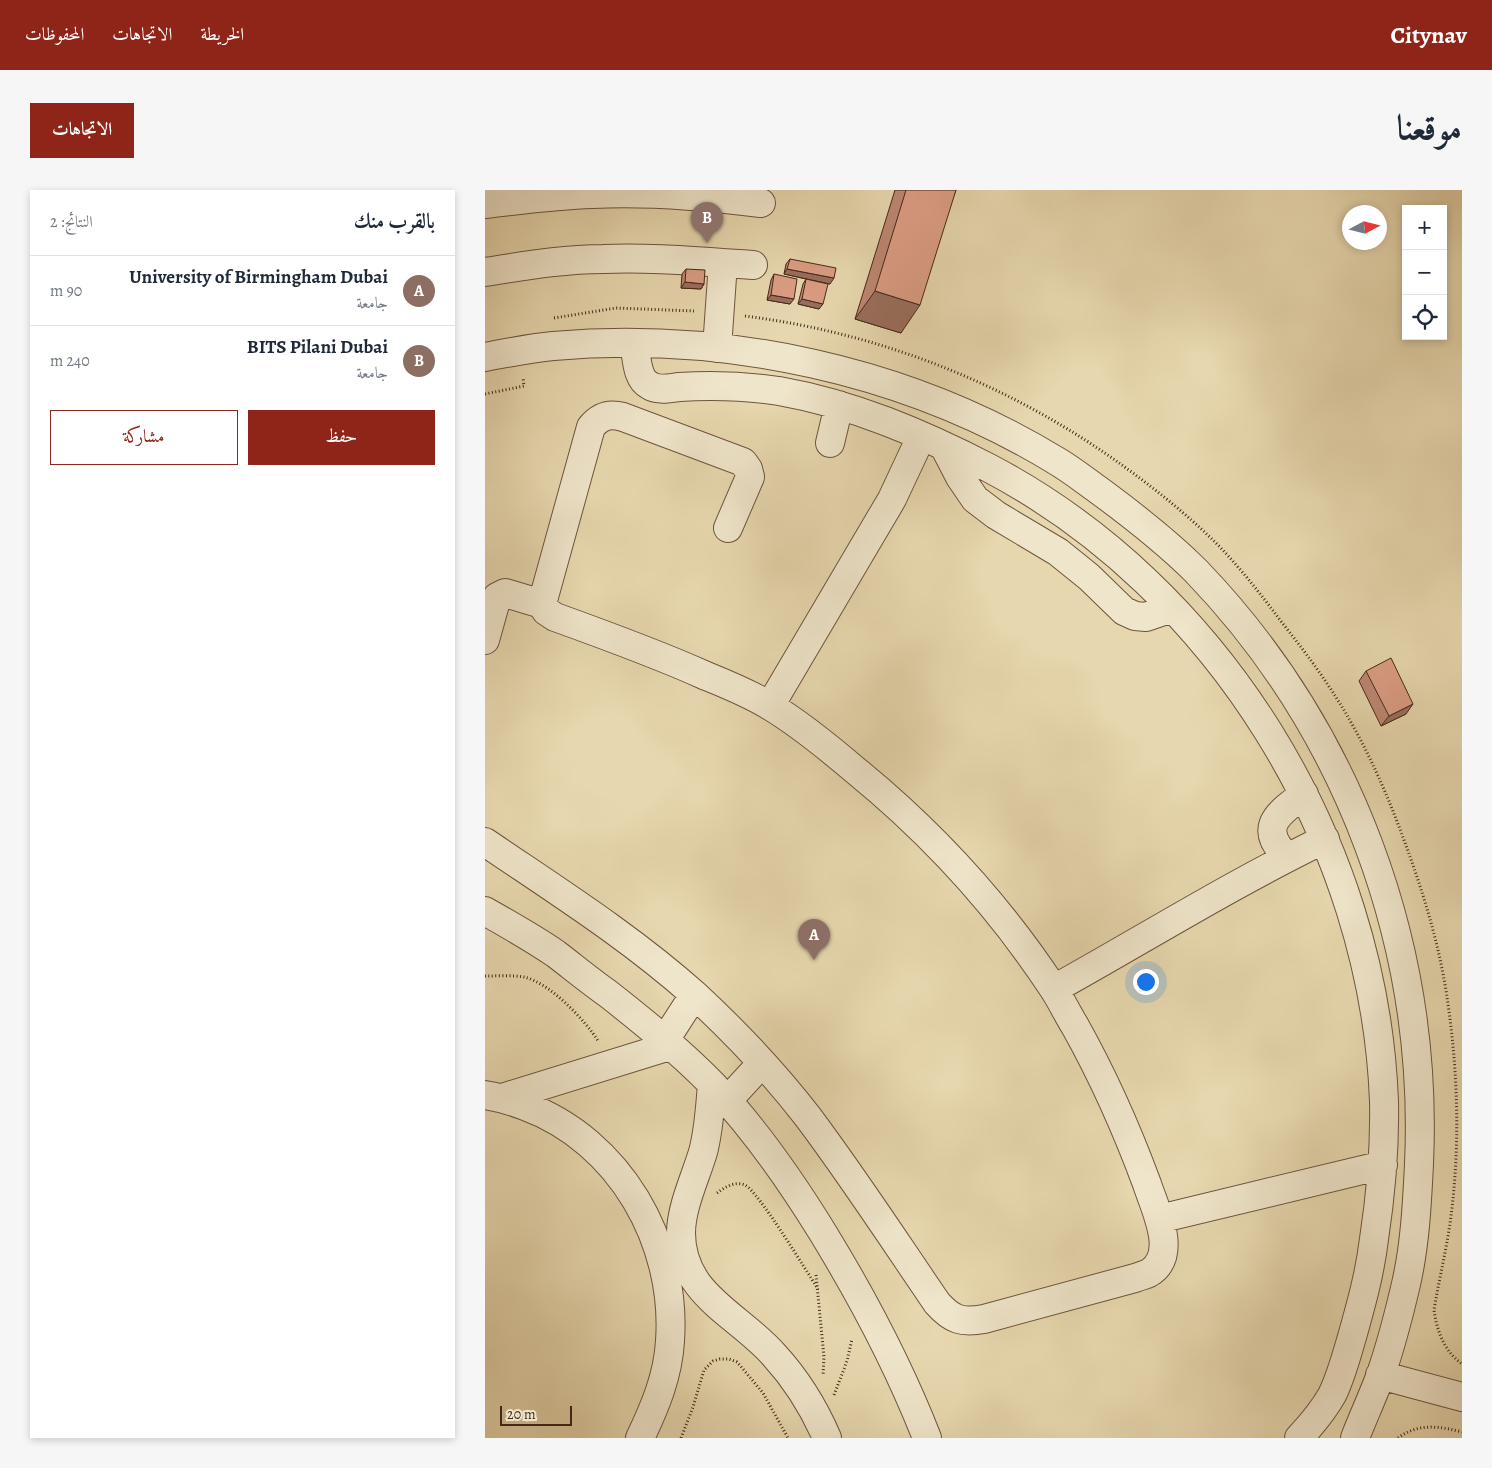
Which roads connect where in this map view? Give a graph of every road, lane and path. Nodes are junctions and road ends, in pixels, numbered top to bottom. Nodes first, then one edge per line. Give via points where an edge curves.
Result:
1 (761, 203) dead end
2 (485, 204) edge
3 (723, 263) junction
4 (753, 265) dead end
5 (485, 272) edge
6 (720, 312) junction
7 (552, 318) dead end
8 (635, 343) junction
9 (717, 348) junction
10 (485, 357) edge
11 (839, 405) junction
12 (933, 442) junction
13 (831, 443) dead end
14 (728, 528) dead end
15 (542, 604) junction
16 (1172, 608) junction
17 (485, 640) edge
18 (770, 706) junction
19 (1304, 794) junction
20 (1325, 839) junction
21 (485, 842) edge
22 (1287, 857) junction
23 (485, 911) edge
24 (485, 976) edge
25 (1054, 989) junction
26 (694, 995) junction
27 (667, 1043) junction
28 (762, 1063) junction
29 (609, 1064) junction
30 (491, 1093) edge
31 (720, 1093) junction
32 (1383, 1165) junction
33 (713, 1199) dead end
34 (1159, 1219) junction
35 (816, 1270) dead end
36 (818, 1289) junction
37 (853, 1336) dead end
38 (1462, 1364) edge
39 (1380, 1375) junction
40 (1462, 1397) edge
41 (821, 1425) edge
42 (1462, 1432) edge
43 (640, 1438) edge
44 (681, 1438) edge
45 (788, 1438) edge
46 (927, 1438) edge
47 (1299, 1438) edge
48 (1355, 1438) edge
49 (1398, 1438) edge

1 - 2 street via 705,196 602,193
3 - 4 street
3 - 5 street via 663,258 601,259
3 - 6 street
6 - 7 path via 616,308
6 - 9 street
6 - 38 path via 870,341 948,368 1039,411 1081,436 1154,488 1217,544 1308,656 1351,722 1385,790 1415,867 1438,952 1448,1002 1457,1132 1451,1214 1434,1310 1441,1340
8 - 9 street
8 - 10 street via 552,346
8 - 11 street via 641,378 655,388 704,385 776,390
9 - 39 street via 806,362 893,385 977,418 1056,460 1129,512 1194,570 1252,635 1301,706 1343,782 1376,863 1400,946 1415,1032 1421,1119 1417,1206 1407,1280
11 - 12 street
11 - 13 street
12 - 16 street via 991,470 1080,526 1121,559
12 - 16 street via 975,499 1058,552 1124,611 1146,617
12 - 18 street via 908,468
14 - 15 street via 749,477 743,462 623,417 605,416 591,426
15 - 17 street via 505,593 497,597
15 - 18 street via 555,617 666,658
16 - 19 street via 1237,684
18 - 25 street via 877,787 926,833 972,882
19 - 20 street
19 - 22 street via 1277,816 1272,826 1272,837
20 - 22 street
20 - 32 street via 1346,894 1373,1000 1380,1051
21 - 26 street via 603,921
22 - 25 street
23 - 27 street via 555,954
24 - 29 path via 525,977 564,1001 591,1029
25 - 34 street via 1113,1101
26 - 27 street
26 - 28 street
27 - 29 street
27 - 31 street
28 - 31 street
28 - 34 street via 819,1132 937,1302 957,1320 971,1322 984,1319 1149,1273 1160,1262 1165,1248
29 - 30 street
30 - 43 street via 545,1114 583,1138 616,1170 642,1208 657,1240 667,1281 670,1342 665,1376
31 - 41 street via 684,1212 681,1230 686,1264 704,1294 773,1354 797,1383
31 - 46 street via 786,1176 840,1260 891,1353
32 - 34 street
32 - 47 street via 1372,1253 1341,1374 1318,1416
33 - 36 path via 725,1187 735,1184 746,1186 769,1213
35 - 36 path
36 - 41 path via 824,1372
37 - 41 path via 847,1361
39 - 40 street
39 - 48 street
42 - 49 path via 1427,1426
44 - 45 path via 704,1370 720,1359 737,1362 743,1368 763,1393

